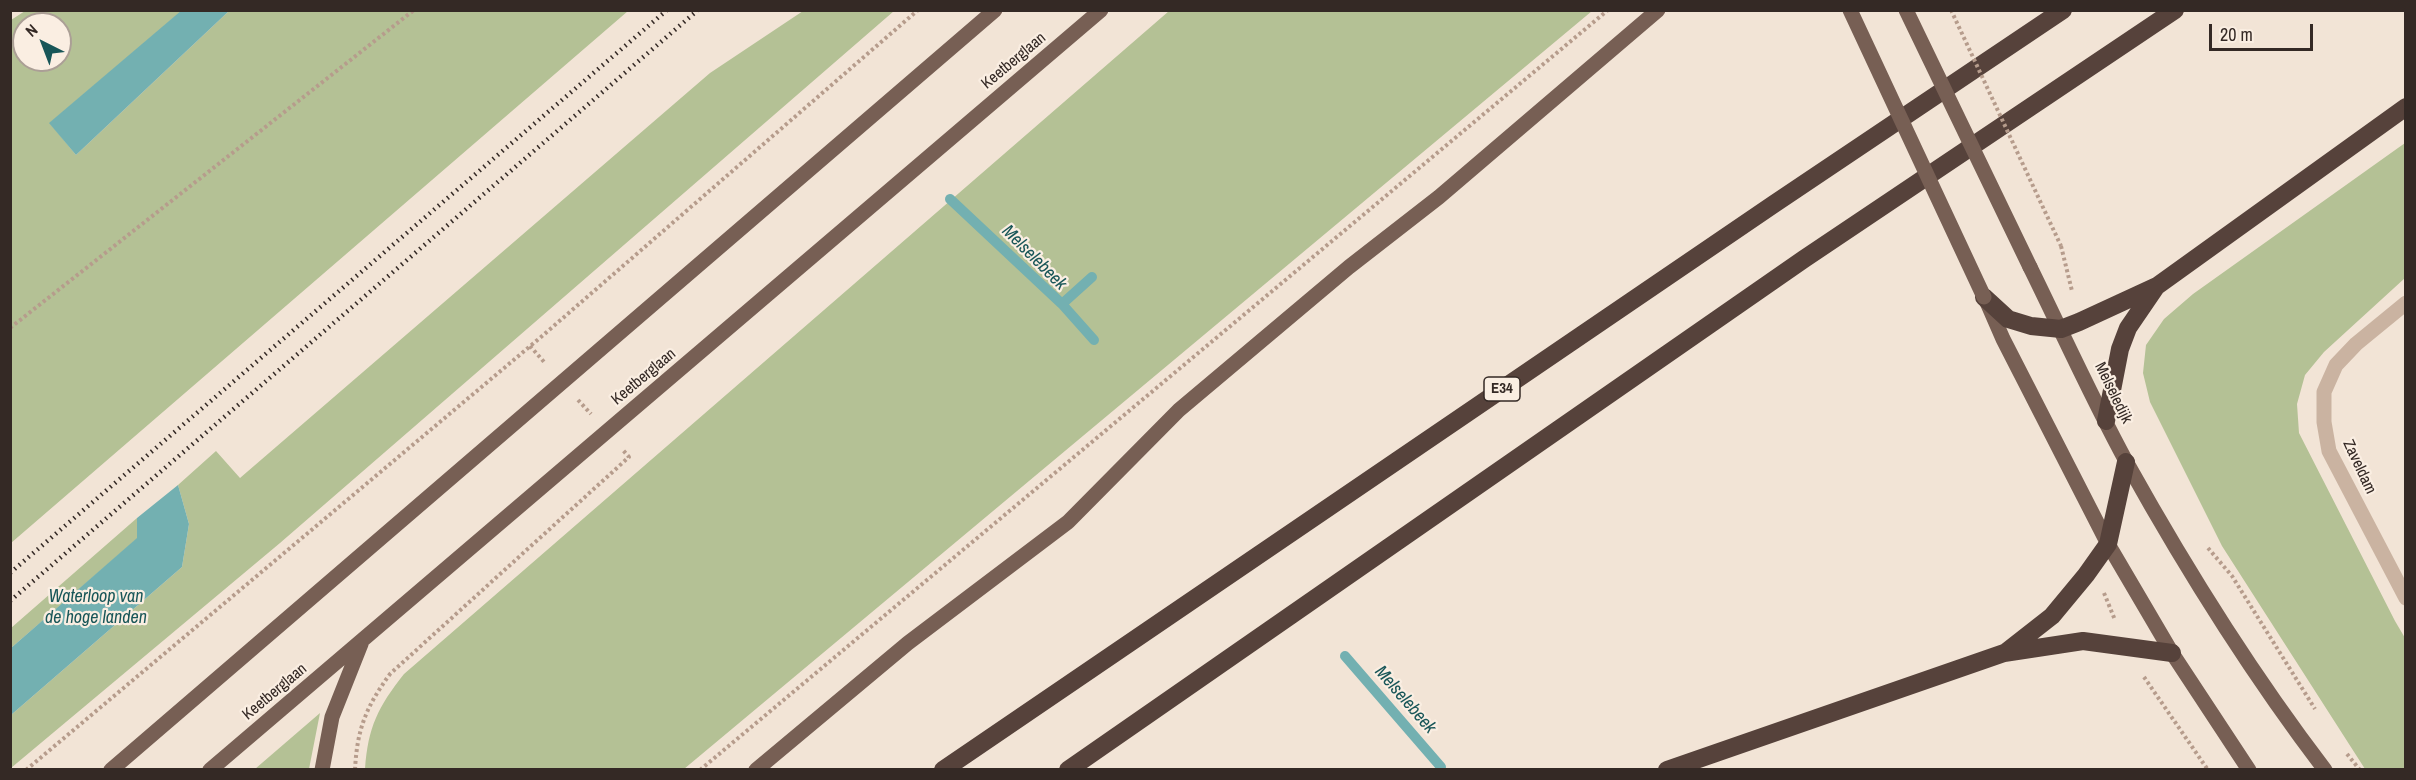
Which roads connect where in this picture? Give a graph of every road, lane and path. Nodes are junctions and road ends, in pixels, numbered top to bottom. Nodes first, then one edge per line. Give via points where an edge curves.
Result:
1 (414, 10) edge
2 (918, 10) edge
3 (995, 10) edge
4 (1101, 10) edge
5 (1608, 10) edge
6 (1658, 10) edge
7 (1850, 10) edge
8 (1906, 10) edge
9 (1952, 10) edge
10 (2063, 10) edge
11 (2175, 10) edge
12 (2406, 107) edge
13 (2157, 286) junction
14 (1984, 297) junction
15 (2406, 303) edge
16 (2079, 322) junction
17 (10, 328) edge
18 (2061, 329) junction
19 (2106, 421) junction
20 (2126, 462) junction
21 (2202, 539) dead end
22 (2108, 544) junction
23 (2406, 598) edge
24 (362, 641) junction
25 (2004, 653) junction
26 (2172, 653) junction
27 (2320, 717) dead end
28 (2346, 753) dead end
29 (26, 770) edge
30 (111, 770) edge
31 (210, 770) edge
32 (322, 770) edge
33 (700, 770) edge
34 (756, 770) edge
35 (943, 770) edge
36 (1068, 770) edge
37 (1667, 770) edge
38 (2249, 770) edge
39 (2325, 770) edge
40 (2360, 770) edge

1 - 17 path
2 - 29 path via 542,337
3 - 30 main road
4 - 24 main road, Keetberglaan
5 - 33 path
6 - 34 main road via 1473,169 1348,267 1179,410 1068,522 908,643
7 - 14 main road, bridge
8 - 18 main road, Melseledijk, bridge
9 - 16 path, bridge via 2061,246
10 - 35 highway, E34
11 - 36 highway via 1794,266
12 - 13 highway
13 - 16 highway
13 - 19 highway via 2128,328 2120,349
14 - 18 highway via 2008,320
14 - 22 main road
15 - 23 street, Zaveldam via 2336,365 2324,392 2329,451
16 - 18 highway
18 - 19 main road, Melseledijk
19 - 20 main road, Melseledijk
20 - 22 highway
20 - 39 main road, Melseledijk via 2201,589 2285,718
21 - 27 path via 2232,576
22 - 25 highway via 2052,616
22 - 26 main road
24 - 31 main road, Keetberglaan
24 - 32 main road via 332,717
25 - 26 highway via 2083,641
25 - 37 highway
26 - 38 main road
28 - 40 path

